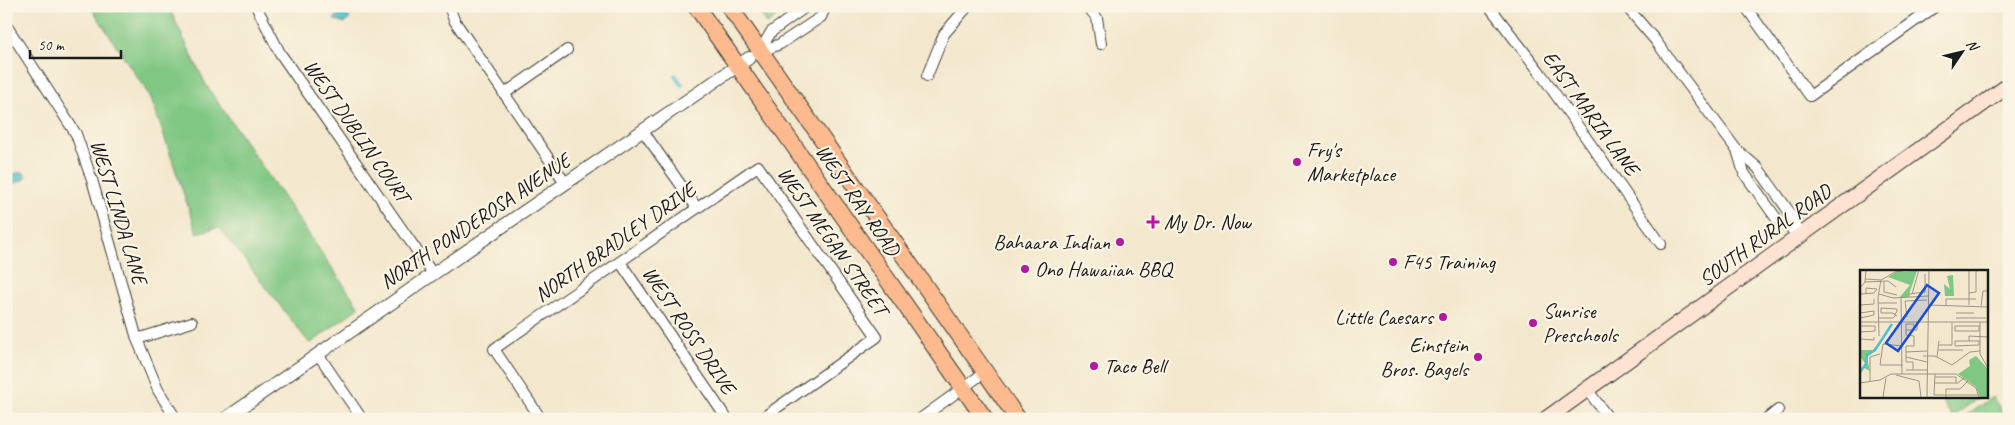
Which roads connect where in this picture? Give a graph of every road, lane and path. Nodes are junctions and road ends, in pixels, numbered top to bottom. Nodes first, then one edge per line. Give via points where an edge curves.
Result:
1 (256, 6) edge
2 (449, 6) edge
3 (696, 6) edge
4 (729, 6) edge
5 (807, 6) edge
6 (826, 6) edge
7 (968, 6) edge
8 (1088, 6) edge
9 (1489, 6) edge
10 (1626, 6) edge
11 (1745, 6) edge
12 (1936, 6) edge
13 (1921, 11) edge
14 (6, 25) edge
15 (1101, 44) dead end
16 (567, 50) dead end
17 (749, 58) junction
18 (927, 76) dead end
19 (2009, 85) edge
20 (504, 94) junction
21 (643, 131) junction
22 (1736, 149) junction
23 (758, 166) joint
24 (566, 184) junction
25 (697, 208) junction
26 (1800, 235) junction
27 (1661, 244) dead end
28 (620, 262) junction
29 (433, 274) junction
30 (192, 322) dead end
31 (137, 339) junction
32 (318, 354) junction
33 (985, 372) junction
34 (964, 388) junction
35 (1587, 389) junction
36 (1778, 410) dead end
37 (176, 419) edge
38 (225, 419) edge
39 (362, 419) edge
40 (541, 419) edge
41 (727, 419) edge
42 (761, 419) edge
43 (920, 419) edge
44 (985, 419) edge
45 (1018, 419) edge
46 (1546, 419) edge
47 (1608, 419) edge
48 (1767, 419) edge

1 - 29 street, WEST DUBLIN COURT via 280,53
2 - 20 street via 454,20
3 - 17 main road, WEST RAY ROAD
4 - 17 main road, WEST RAY ROAD
5 - 17 street via 771,32
6 - 17 street via 821,17 780,44
7 - 18 street via 944,34
8 - 15 street via 1097,18
9 - 27 street, EAST MARIA LANE
10 - 22 street
11 - 13 street via 1810,96
12 - 13 street
14 - 31 street, WEST LINDA LANE via 76,134
16 - 20 street
17 - 21 street, NORTH PONDEROSA AVENUE
17 - 33 main road, WEST RAY ROAD
17 - 34 main road, WEST RAY ROAD
19 - 26 main road, SOUTH RURAL ROAD
20 - 24 street
21 - 24 street, NORTH PONDEROSA AVENUE
21 - 25 street
22 - 26 street via 1758,168 1788,210
22 - 26 street via 1744,173 1776,218
23 - 25 street, NORTH BRADLEY DRIVE
23 - 42 street, WEST MEGAN STREET via 878,337
24 - 29 street, NORTH PONDEROSA AVENUE
25 - 28 street, NORTH BRADLEY DRIVE
26 - 35 main road, SOUTH RURAL ROAD
28 - 40 street, NORTH BRADLEY DRIVE via 494,349
28 - 41 street, WEST ROSS DRIVE
29 - 32 street, NORTH PONDEROSA AVENUE
30 - 31 street
31 - 37 street, WEST LINDA LANE via 158,390
32 - 38 street, NORTH PONDEROSA AVENUE
32 - 39 street
33 - 34 street
33 - 45 main road, WEST RAY ROAD
34 - 43 street
34 - 44 main road, WEST RAY ROAD
35 - 46 main road, SOUTH RURAL ROAD
35 - 47 street
36 - 48 street

